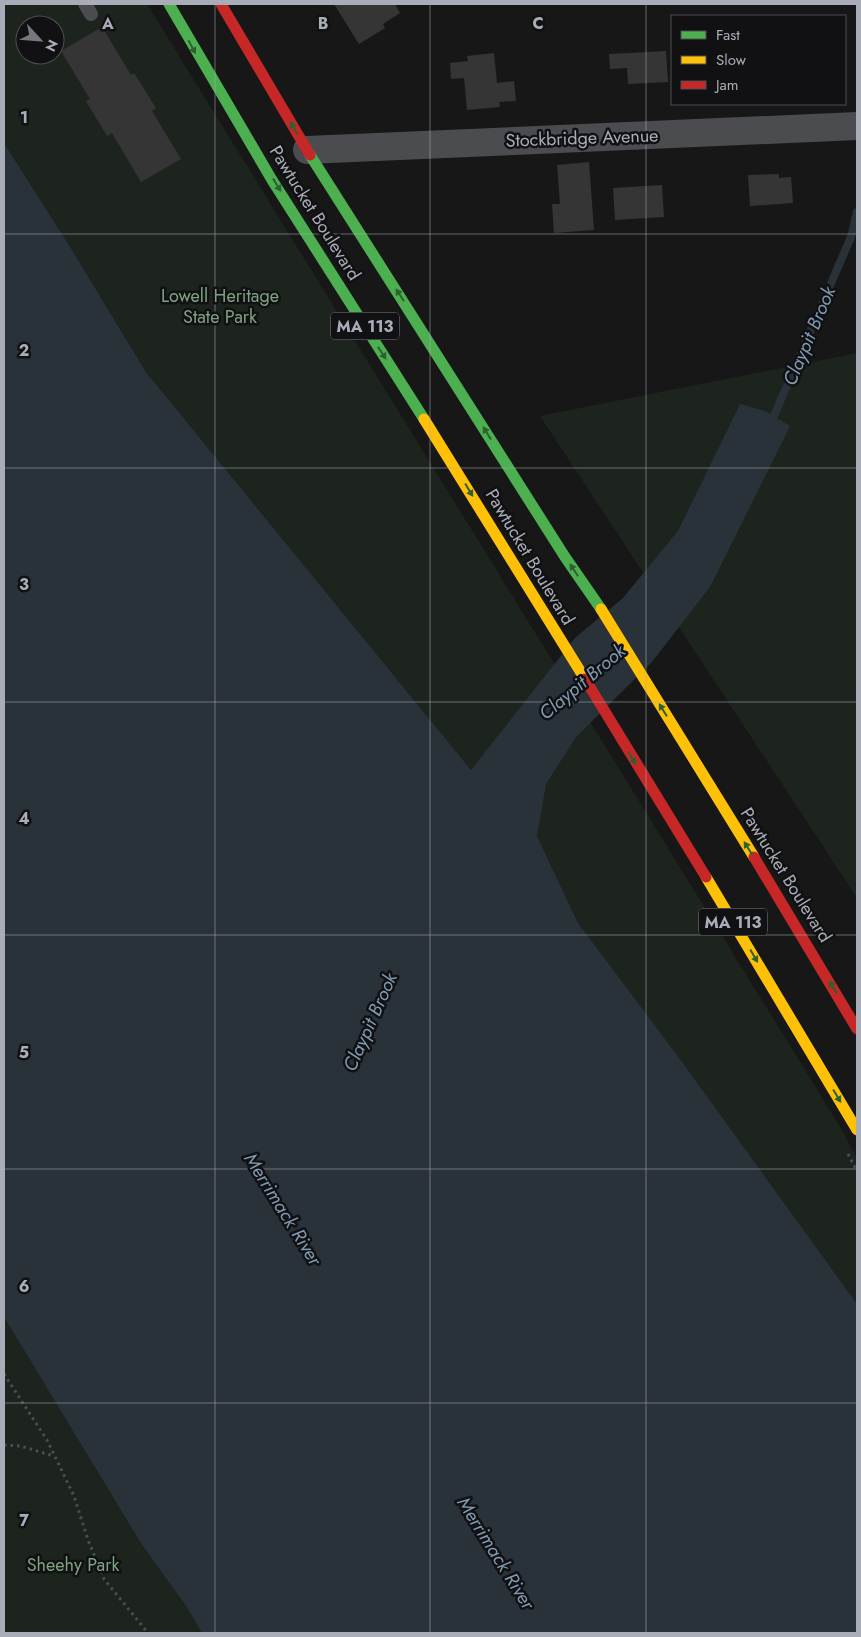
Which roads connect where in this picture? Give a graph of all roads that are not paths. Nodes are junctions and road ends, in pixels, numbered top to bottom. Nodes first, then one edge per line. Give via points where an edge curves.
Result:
1 (170, 4) edge
2 (222, 4) edge
3 (857, 126) edge
4 (307, 150) junction
5 (857, 1029) edge
6 (857, 1130) edge

1 -> 6 main road, Pawtucket Boulevard / MA 113 via 201,62 746,942
4 -> 2 main road, Pawtucket Boulevard / MA 113
3 - 4 street, Stockbridge Avenue
5 -> 4 main road, Pawtucket Boulevard / MA 113 via 602,610 565,557

